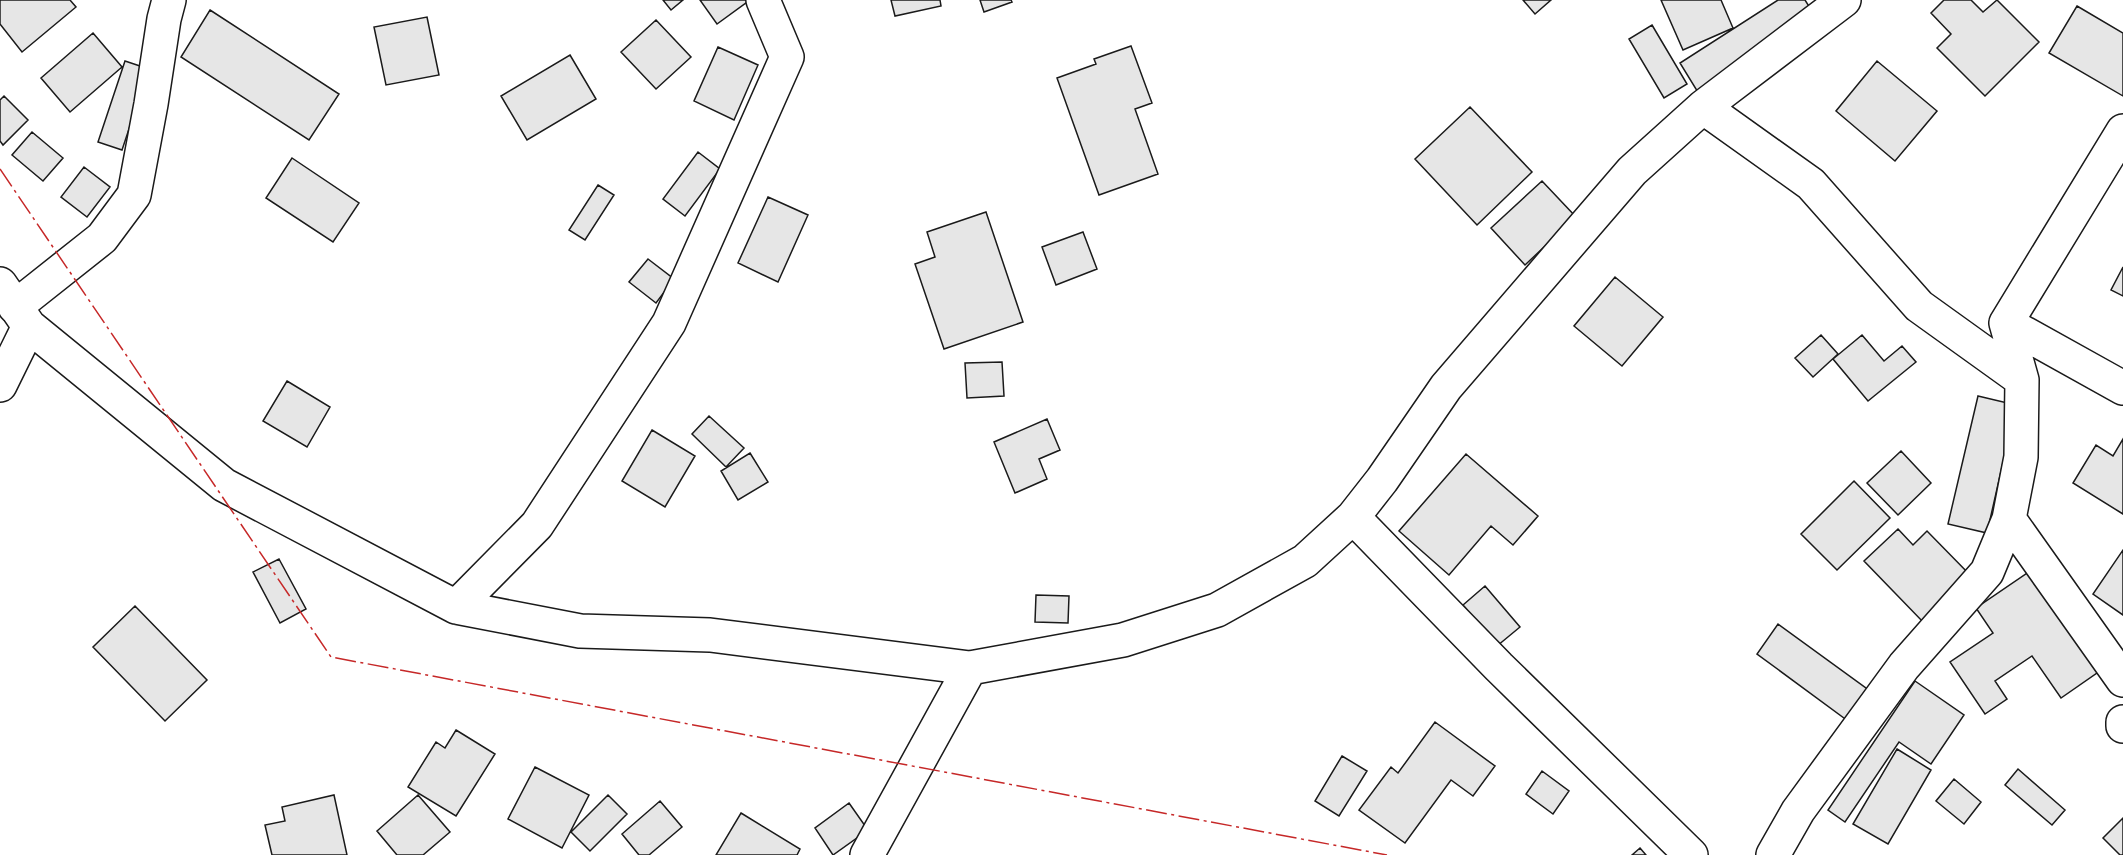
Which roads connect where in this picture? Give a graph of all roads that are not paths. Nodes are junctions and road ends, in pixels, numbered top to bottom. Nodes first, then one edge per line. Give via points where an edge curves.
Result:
1 (169, 0) edge
2 (763, 0) edge
3 (1825, 6) edge
4 (1703, 107) junction
5 (2123, 131) edge
6 (15, 306) edge
7 (2006, 323) junction
8 (2022, 380) junction
9 (0, 385) edge
10 (2123, 388) edge
11 (1353, 517) junction
12 (2009, 519) junction
13 (456, 607) junction
14 (969, 668) junction
15 (2123, 680) edge
16 (867, 855) edge
17 (1690, 855) edge
18 (1773, 855) edge

1 - 6 street via 134,195 102,238
2 - 13 street via 787,57 669,323 537,525
3 - 4 street
4 - 8 street via 1811,184 1919,306
4 - 11 street via 1632,171 1454,378
5 - 7 street
6 - 9 street
6 - 13 street via 224,485
7 - 8 street
7 - 10 street
8 - 12 street via 2021,457
11 - 14 street via 1305,561 1217,610 1123,640
11 - 17 street
12 - 15 street
12 - 18 street via 1987,572 1904,666 1798,811
13 - 14 street via 580,631 710,635
14 - 16 street

